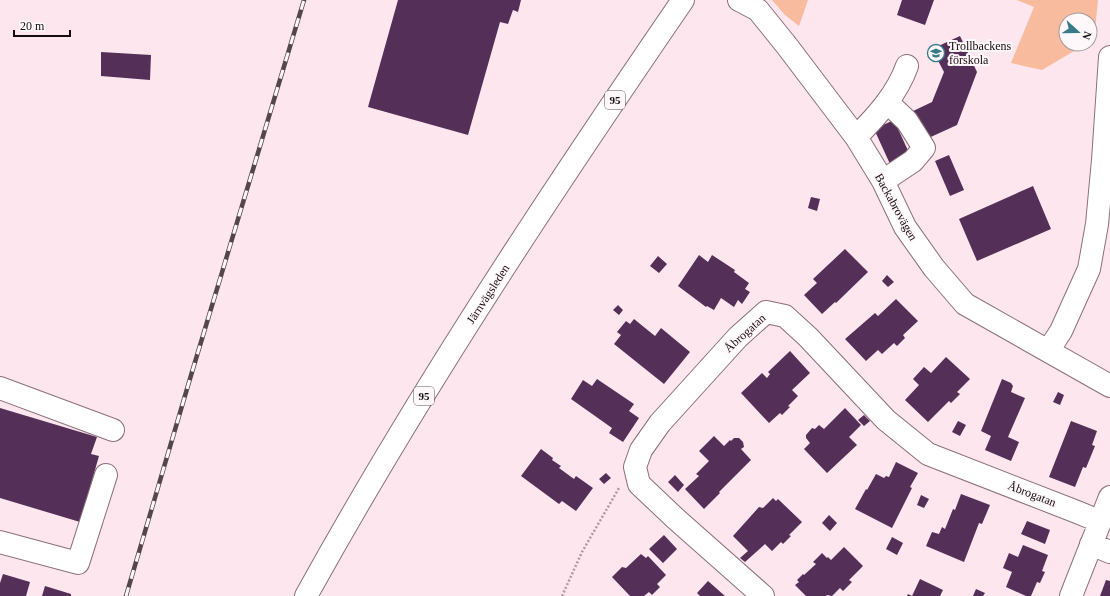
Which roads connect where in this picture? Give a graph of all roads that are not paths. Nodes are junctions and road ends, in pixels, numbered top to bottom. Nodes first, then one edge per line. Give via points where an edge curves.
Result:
1 (684, 0) edge
2 (739, 0) edge
3 (1110, 57) edge
4 (907, 66) dead end
5 (887, 102) junction
6 (856, 137) junction
7 (883, 181) junction
8 (1048, 352) junction
9 (1110, 386) edge
10 (0, 388) edge
11 (113, 430) dead end
12 (106, 475) dead end
13 (1110, 496) edge
14 (1099, 522) junction
15 (0, 542) edge
16 (1100, 548) edge
17 (306, 596) edge
18 (763, 596) edge
19 (1071, 596) edge

1 - 17 street, Järnvägsleden / 95 via 548,200 465,330 346,524
2 - 6 street, Backabrovägen via 758,10
3 - 8 street via 1098,217 1089,269 1061,331
4 - 5 street via 901,82
5 - 6 street
5 - 7 street via 907,121 924,148 913,161
6 - 7 street, Backabrovägen
7 - 8 street, Backabrovägen via 905,227 934,268 965,304
8 - 9 street, Backabrovägen
10 - 11 street
12 - 15 street via 78,563
13 - 14 street
14 - 16 street
14 - 18 street, Åbrogatan via 928,454 886,420 785,316 766,312 738,337 660,423 641,450 635,467 639,484
16 - 19 street

